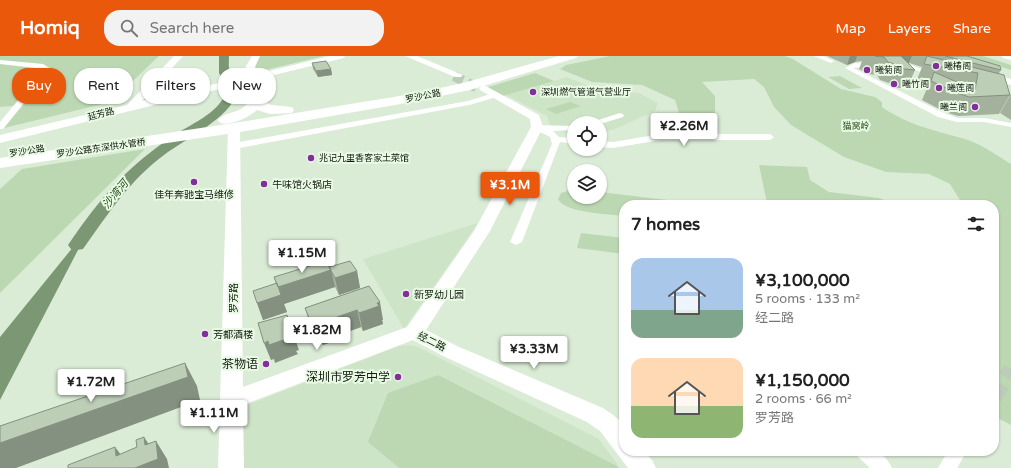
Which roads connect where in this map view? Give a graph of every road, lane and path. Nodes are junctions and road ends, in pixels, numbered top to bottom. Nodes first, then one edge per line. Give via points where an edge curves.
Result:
1 (179, 56) edge
2 (256, 56) edge
3 (341, 56) edge
4 (409, 56) edge
5 (547, 56) edge
6 (572, 56) edge
7 (817, 56) edge
8 (882, 56) edge
9 (1007, 56) edge
10 (1011, 57) edge
11 (830, 60) dead end
12 (0, 62) edge
13 (900, 64) junction
14 (250, 68) edge
15 (974, 71) edge
16 (276, 72) edge
17 (454, 74) tunnel mouth
18 (941, 77) edge
19 (1011, 82) edge
20 (218, 85) edge
21 (486, 91) joint
22 (255, 104) edge
23 (259, 104) edge
24 (131, 107) junction
25 (287, 110) junction
26 (620, 115) dead end
27 (607, 119) edge
28 (1011, 125) edge
29 (228, 126) junction
30 (0, 127) edge
31 (536, 127) junction
32 (567, 128) edge
33 (770, 137) dead end
34 (0, 139) edge
35 (557, 139) junction
36 (567, 140) edge
37 (607, 145) edge
38 (234, 146) junction
39 (47, 152) joint
40 (2, 156) edge
41 (516, 242) dead end
42 (414, 332) junction
43 (232, 400) junction
44 (619, 438) edge
45 (633, 456) edge
46 (869, 456) edge
47 (955, 456) edge
48 (232, 468) edge
49 (643, 468) edge
50 (883, 468) edge
51 (947, 468) edge

1 - 24 street
2 - 14 street
3 - 16 street, 延芳路
4 - 17 street
5 - 25 highway, 罗沙公路 via 442,84
6 - 29 highway, 罗沙公路 via 440,92
7 - 11 street
8 - 13 street
9 - 10 highway
12 - 30 street via 43,66 48,69
13 - 18 street
13 - 28 street via 855,65 848,68 941,115 957,120 984,120
15 - 19 street
20 - 24 street, 延芳路
21 - 31 street via 535,118
21 - 38 street via 469,102
22 - 29 highway
23 - 25 highway via 266,109
24 - 34 street, 延芳路
25 - 29 highway, 罗沙公路
26 - 27 street
29 - 38 street, 罗芳路
29 - 39 highway, 罗沙公路东深供水管桥
31 - 32 street
31 - 35 street via 551,133
31 - 42 street, 经二路 via 482,231
33 - 37 street via 661,138
35 - 36 street
35 - 41 street
38 - 43 street, 罗芳路
39 - 40 highway, 罗沙公路
42 - 43 street
42 - 44 street, 经二路 via 456,354 595,415 608,424
43 - 48 street, 罗芳路
45 - 49 street
46 - 50 street
47 - 51 street

